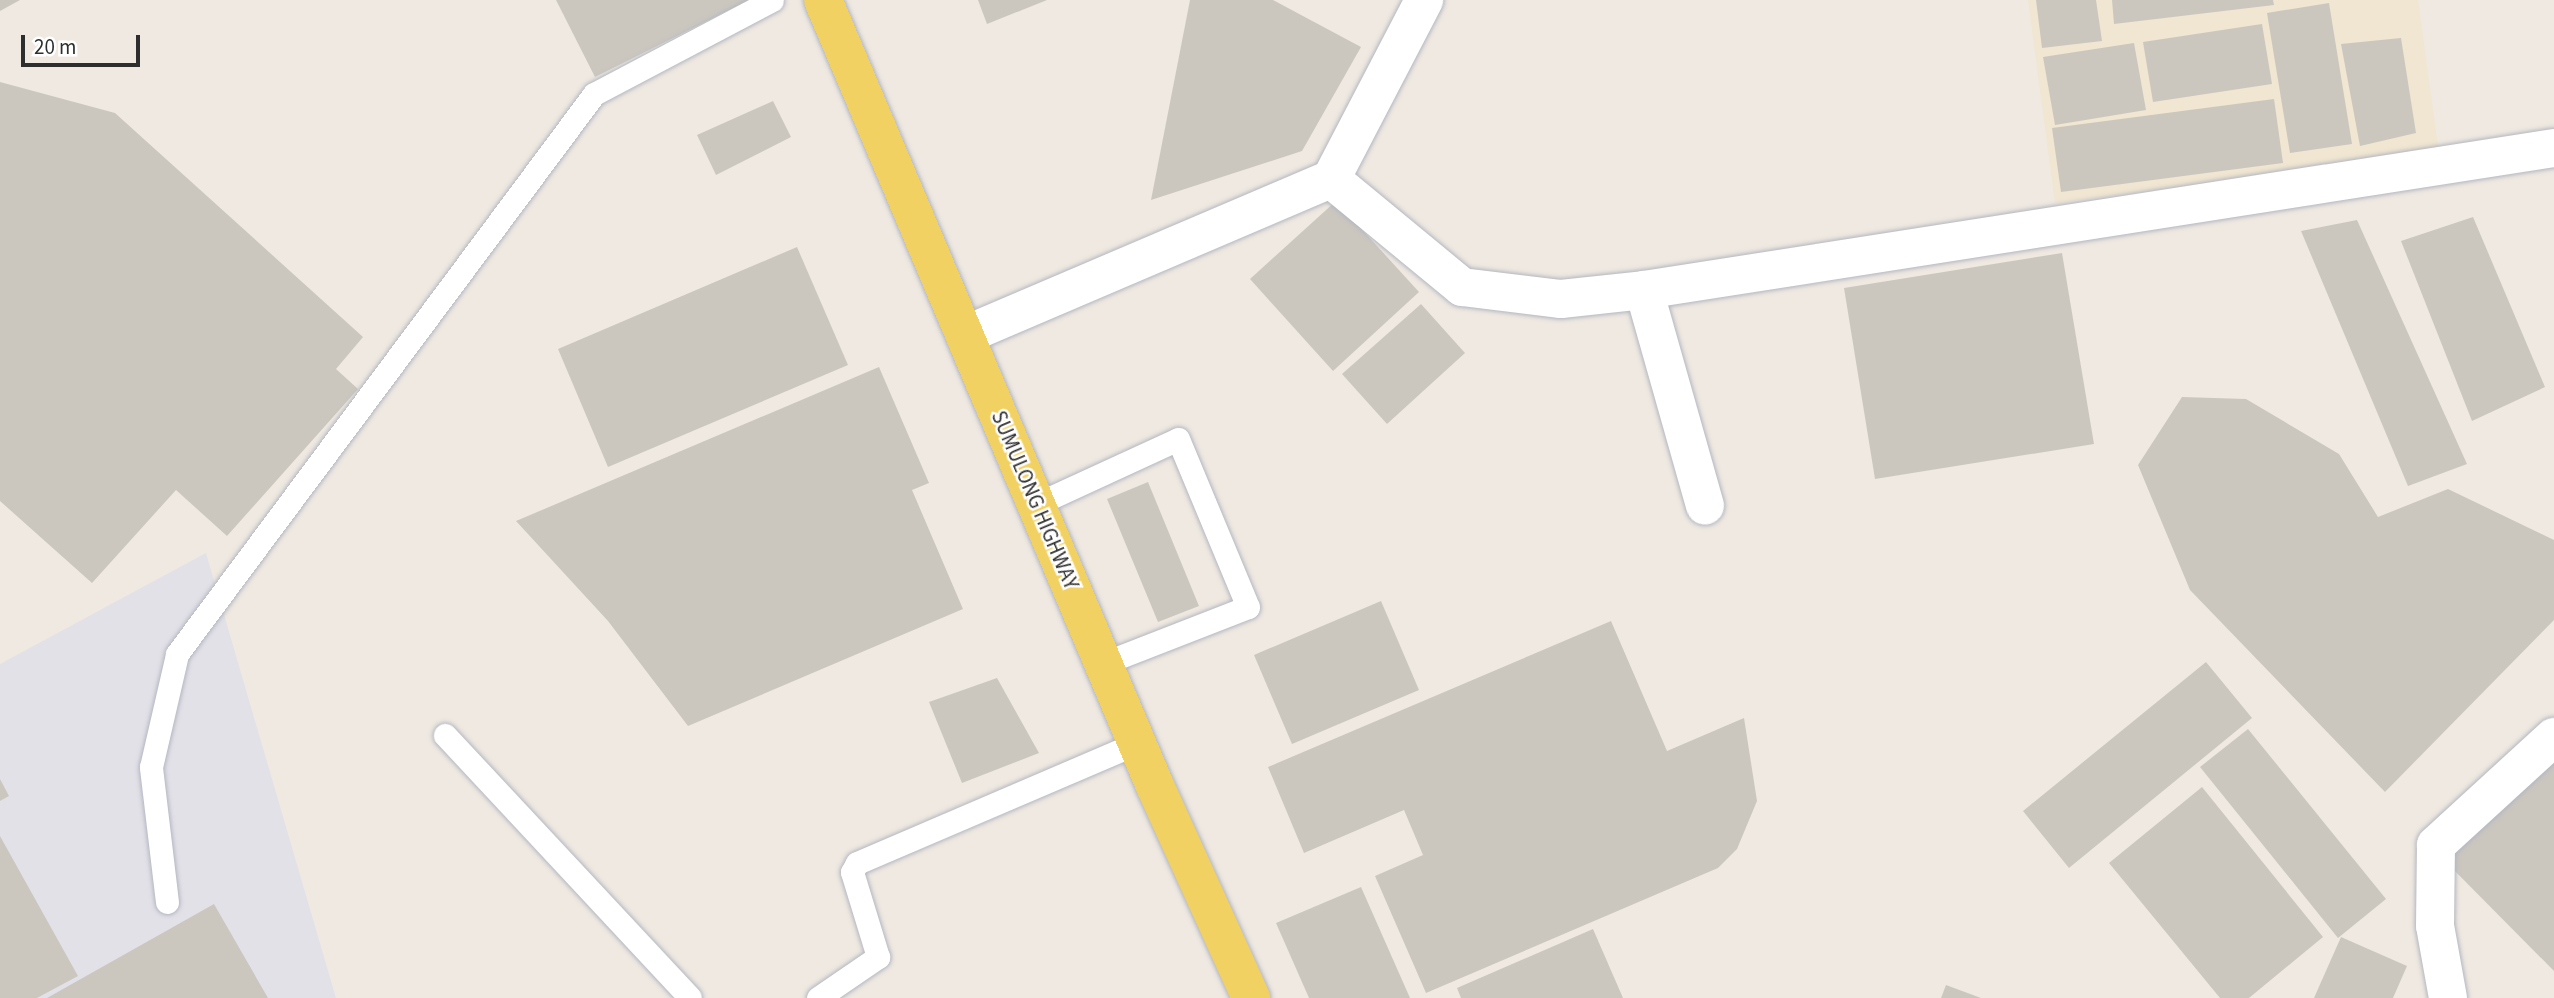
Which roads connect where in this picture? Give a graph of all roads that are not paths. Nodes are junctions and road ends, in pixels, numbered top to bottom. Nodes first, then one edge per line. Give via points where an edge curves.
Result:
1 (772, 0) edge
2 (823, 0) edge
3 (1424, 0) edge
4 (2554, 148) edge
5 (1331, 179) junction
6 (1644, 290) junction
7 (965, 335) junction
8 (1037, 504) junction
9 (1705, 506) dead end
10 (1104, 663) junction
11 (445, 735) dead end
12 (2554, 737) edge
13 (1137, 743) junction
14 (167, 902) dead end
15 (690, 998) edge
16 (818, 998) edge
17 (1251, 998) edge
18 (2448, 998) edge

1 - 14 lane via 594,94 177,654 151,766
2 - 7 main road, SUMULONG HIGHWAY
3 - 5 street
4 - 6 street
5 - 6 street via 1462,287 1561,299
5 - 7 street
6 - 9 street
7 - 8 main road, SUMULONG HIGHWAY
8 - 10 main road, SUMULONG HIGHWAY
8 - 10 lane via 1178,439 1248,607
10 - 13 main road, SUMULONG HIGHWAY
11 - 15 lane
12 - 18 street via 2436,845 2435,926
13 - 16 lane via 856,863 852,872 878,957
13 - 17 main road, SUMULONG HIGHWAY

